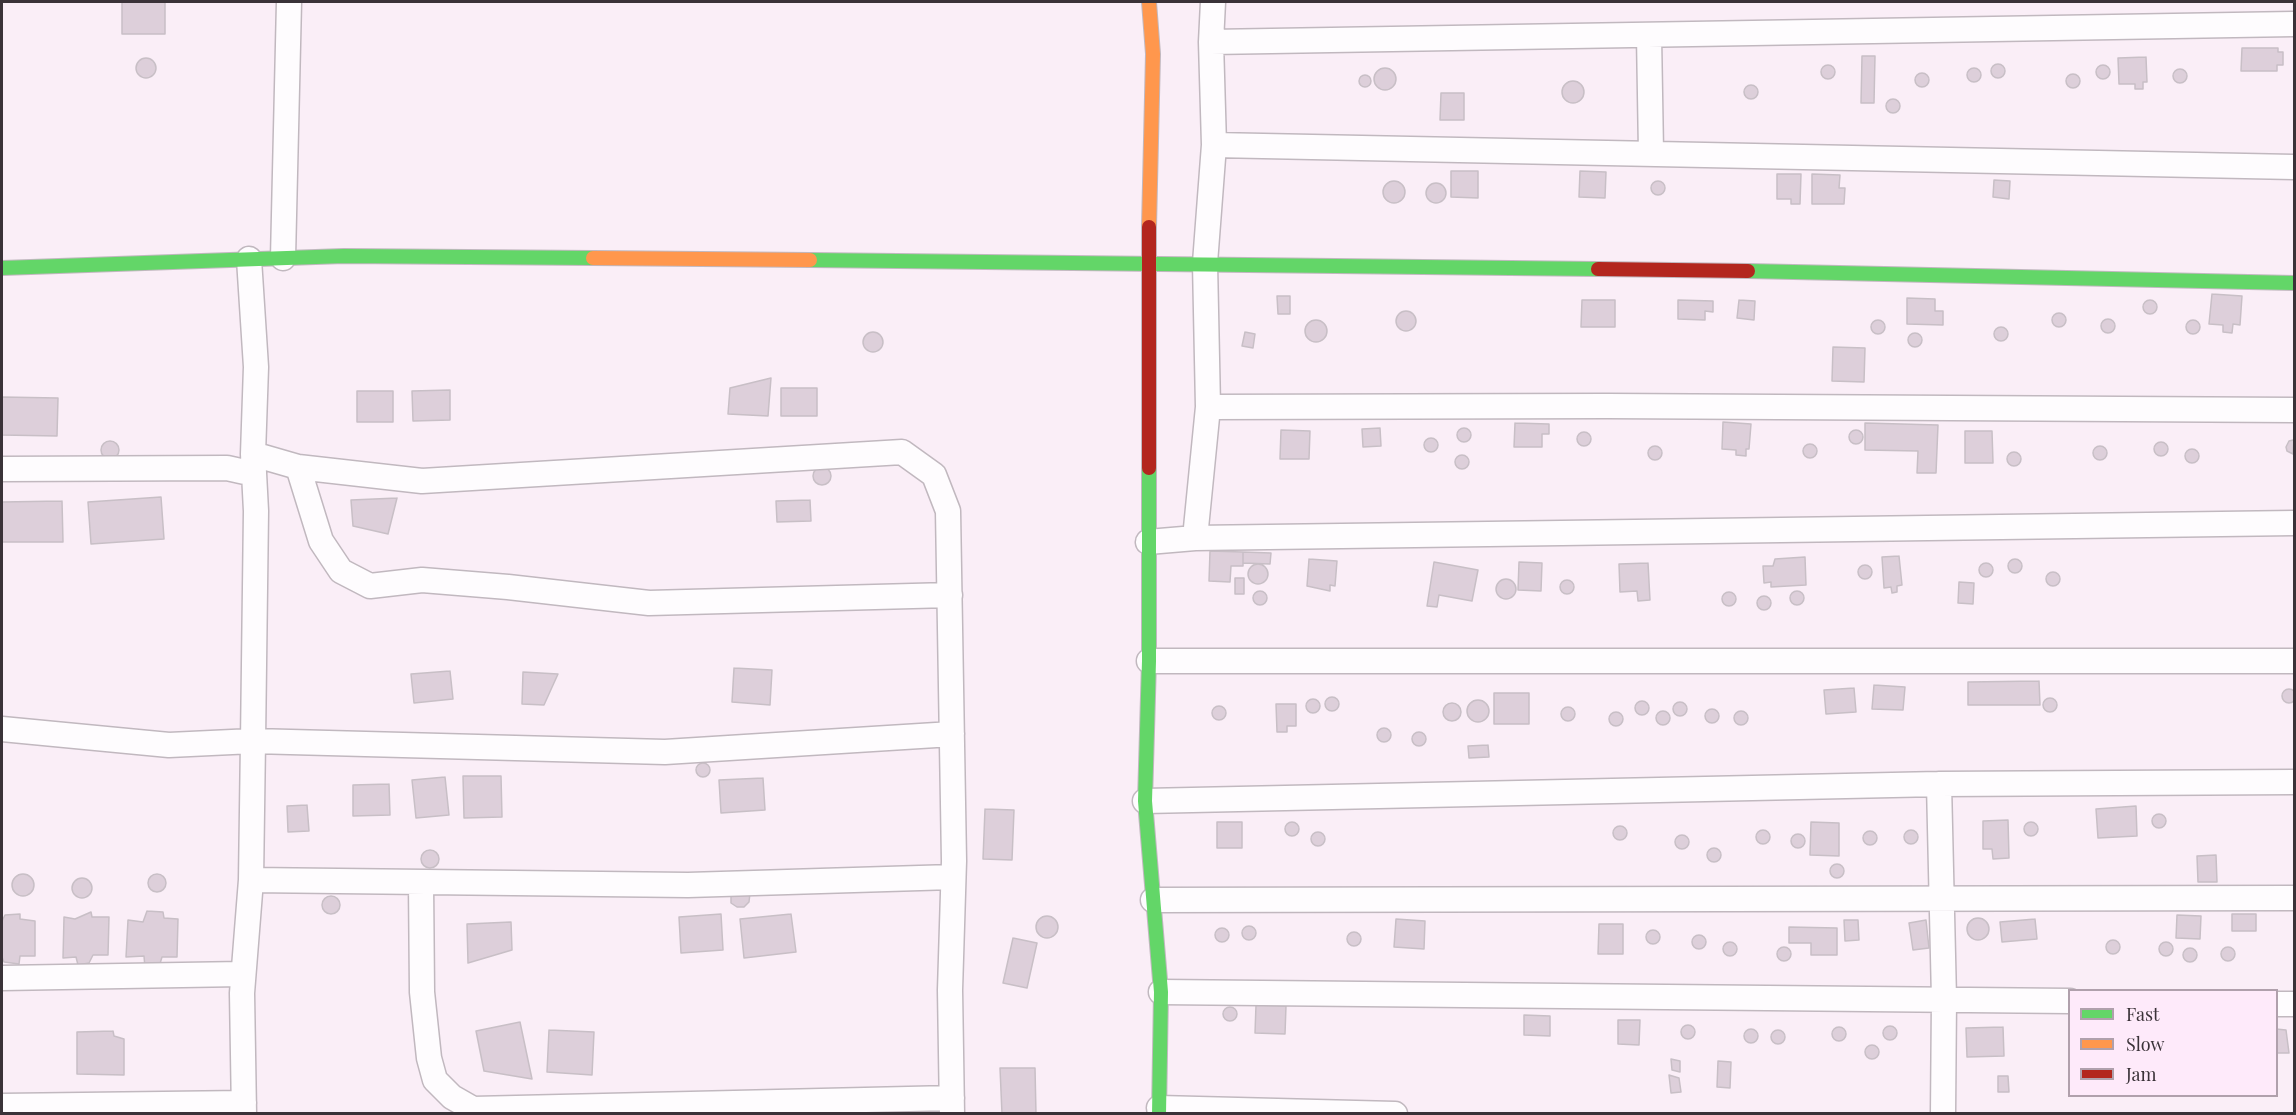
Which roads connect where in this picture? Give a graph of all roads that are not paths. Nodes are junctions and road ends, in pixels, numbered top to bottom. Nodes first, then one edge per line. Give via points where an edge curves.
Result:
1 (290, 2) edge
2 (1149, 2) edge
3 (1213, 2) edge
4 (2295, 24) edge
5 (1649, 36) junction
6 (1211, 42) junction
7 (1214, 145) junction
8 (1651, 152) junction
9 (2295, 167) edge
10 (283, 258) junction
11 (249, 259) junction
12 (1205, 262) junction
13 (1148, 264) junction
14 (2, 268) edge
15 (2295, 283) edge
16 (1208, 407) junction
17 (2295, 410) edge
18 (254, 464) junction
19 (298, 467) junction
20 (2, 469) edge
21 (2295, 523) edge
22 (1195, 538) junction
23 (1148, 542) junction
24 (950, 595) junction
25 (1149, 661) junction
26 (2295, 661) edge
27 (2, 729) edge
28 (952, 734) junction
29 (253, 741) junction
30 (2295, 782) edge
31 (1939, 784) junction
32 (1145, 801) junction
33 (953, 877) junction
34 (251, 880) junction
35 (421, 883) junction
36 (2295, 898) edge
37 (1153, 900) junction
38 (1943, 900) junction
39 (242, 974) junction
40 (2, 978) edge
41 (1161, 992) junction
42 (1944, 999) junction
43 (2068, 1001) edge
44 (2278, 1004) edge
45 (2295, 1004) edge
46 (2, 1106) edge
47 (952, 1106) edge
48 (244, 1108) edge
49 (1159, 1111) edge
50 (1395, 1113) edge
51 (1943, 1113) edge

1 - 10 street
2 - 13 street via 1153,54
3 - 6 street
4 - 5 street
5 - 6 street
5 - 8 street
6 - 7 street
7 - 8 street
7 - 12 street
8 - 9 street
10 - 11 street
10 - 13 street
11 - 14 street
11 - 18 street via 256,367
12 - 13 street
12 - 15 street via 2005,274
12 - 16 street
13 - 23 street
16 - 17 street
16 - 22 street
18 - 19 street
18 - 20 street via 227,468
18 - 29 street
19 - 24 street via 321,541 341,571 370,586 422,580 649,603
19 - 24 street via 422,481 902,452 934,475 948,511
21 - 22 street
22 - 23 street
23 - 25 street
24 - 28 street
25 - 26 street
25 - 32 street
27 - 29 street via 169,745
28 - 29 street via 665,752
28 - 33 street
29 - 34 street
30 - 31 street
31 - 32 street
31 - 38 street
32 - 37 street
33 - 35 street via 688,885
33 - 47 street
34 - 35 street
34 - 39 street
35 - 47 street via 422,992 429,1058 435,1080 452,1097 473,1109
36 - 38 street
37 - 38 street
37 - 41 street
38 - 42 street
39 - 40 street
39 - 48 street
41 - 42 street
41 - 49 street
42 - 43 street
42 - 51 street
44 - 45 street
46 - 48 street
49 - 50 street

